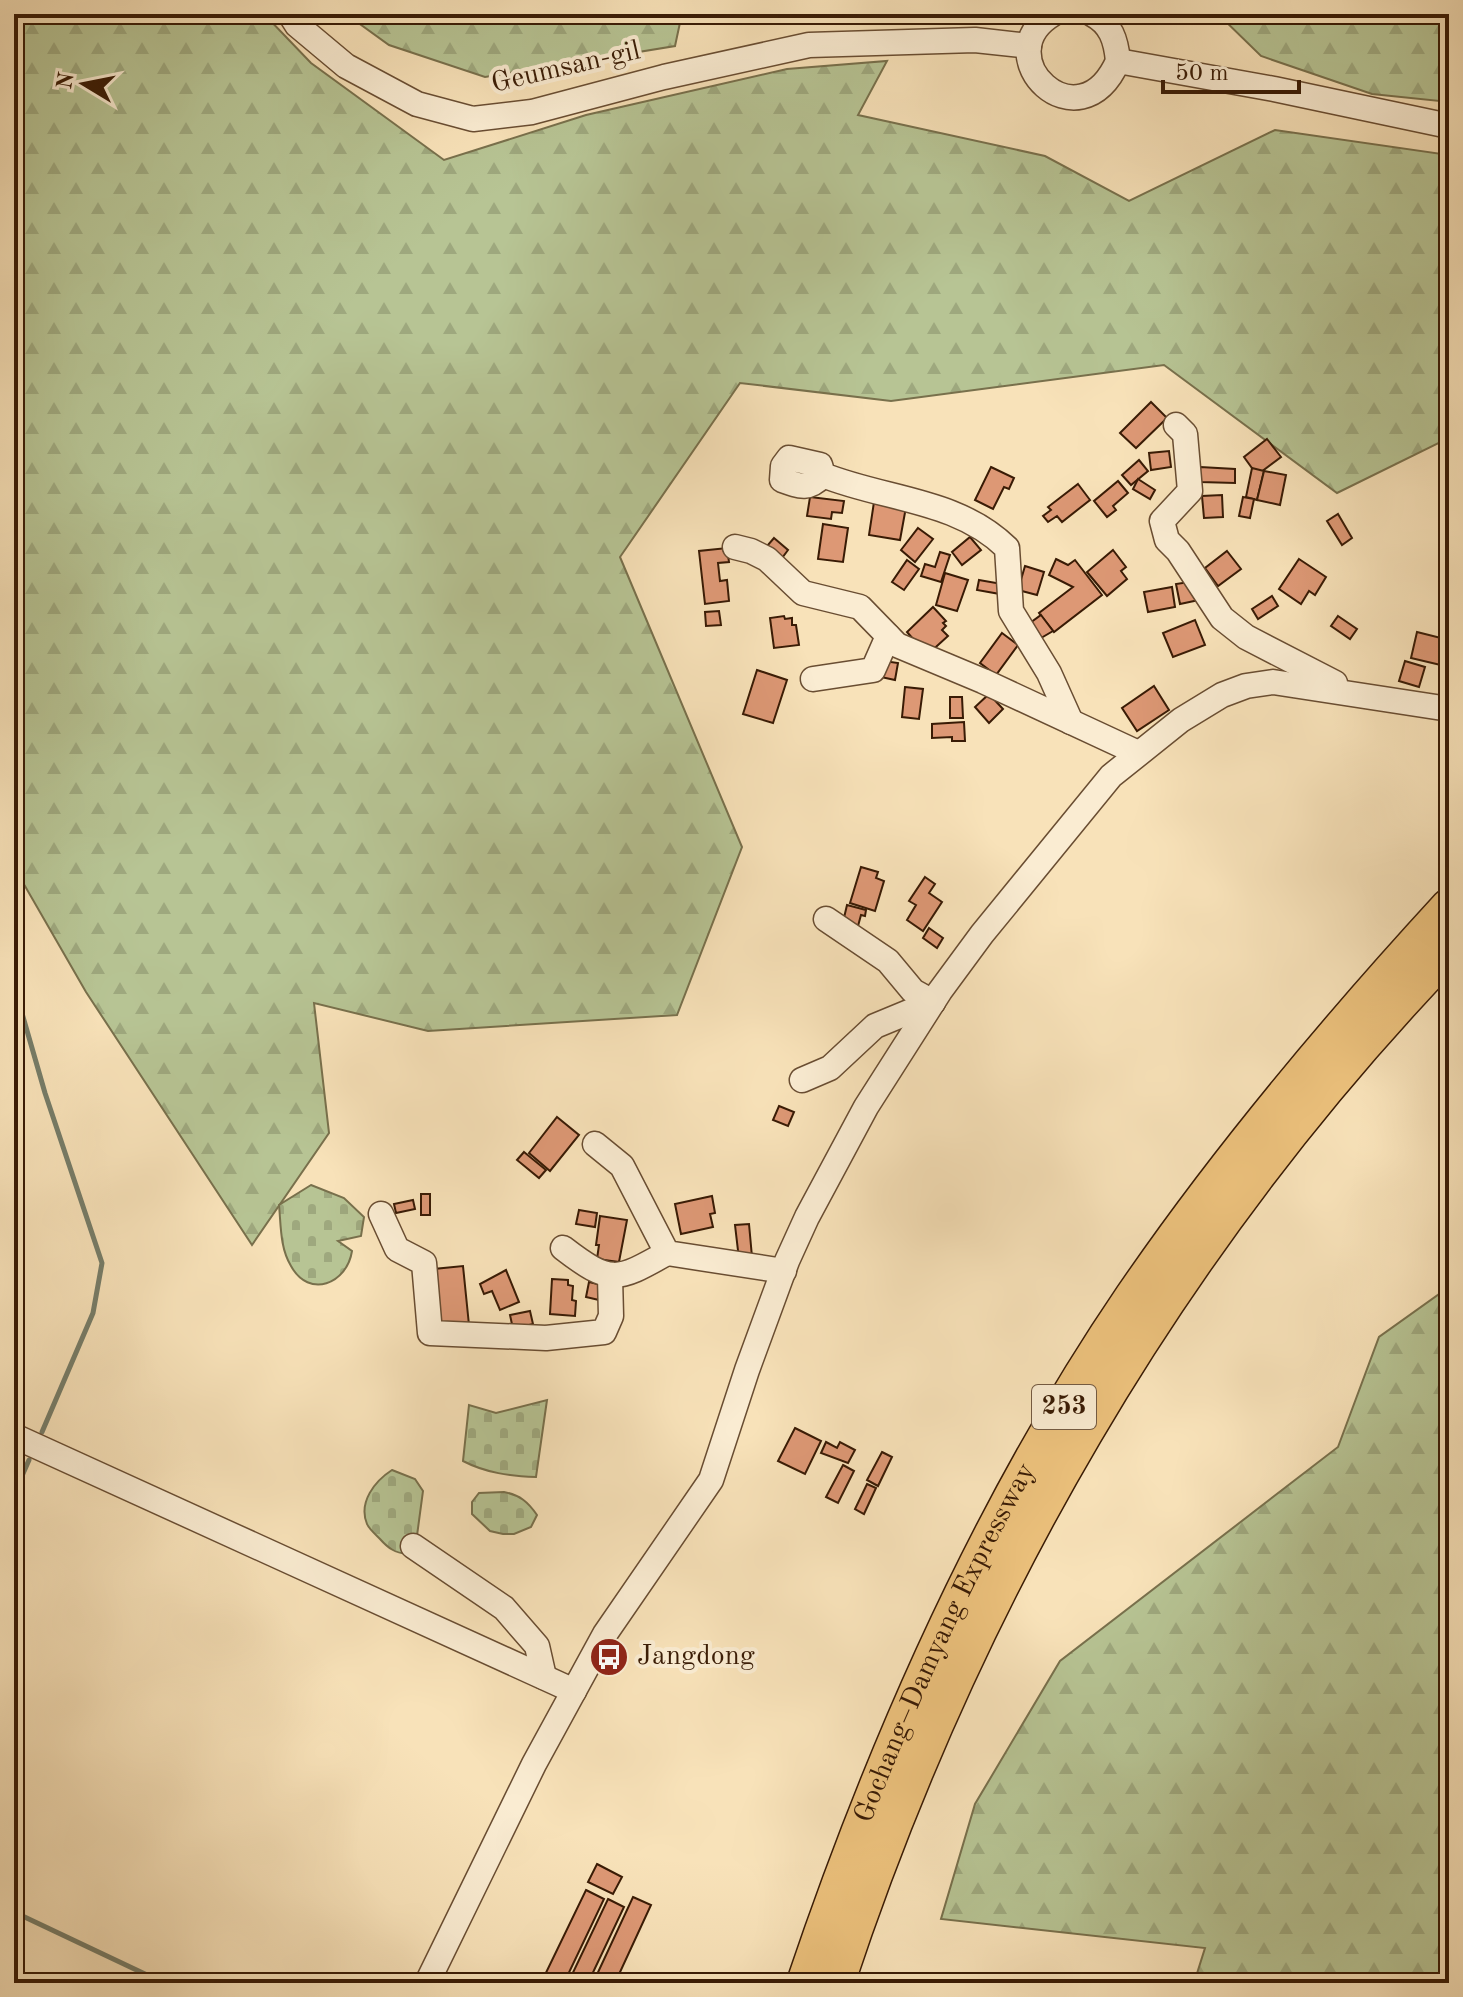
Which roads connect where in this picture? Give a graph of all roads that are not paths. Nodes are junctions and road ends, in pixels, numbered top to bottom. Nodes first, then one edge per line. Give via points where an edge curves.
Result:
1 (290, 14) edge
2 (1053, 14) edge
3 (1092, 14) edge
4 (1029, 46) junction
5 (1118, 61) junction
6 (1449, 126) edge
7 (1176, 425) dead end
8 (823, 475) dead end
9 (735, 547) dead end
10 (888, 636) junction
11 (813, 679) dead end
12 (1355, 694) junction
13 (1449, 709) edge
14 (1071, 722) junction
15 (1138, 753) junction
16 (1449, 907) edge
17 (826, 919) dead end
18 (1449, 951) edge
19 (933, 1002) junction
20 (802, 1080) dead end
21 (595, 1144) dead end
22 (381, 1214) dead end
23 (563, 1248) dead end
24 (667, 1253) junction
25 (784, 1271) junction
26 (610, 1277) junction
27 (14, 1436) edge
28 (413, 1546) dead end
29 (544, 1677) junction
30 (574, 1691) junction
31 (427, 1983) edge
32 (805, 1983) edge
33 (836, 1983) edge

1 - 4 street, Geumsan-gil via 346,66 417,104 473,119 532,112 809,45 975,40
2 - 4 street via 1034,32
3 - 5 street via 1111,30
4 - 5 street via 1029,60 1041,85 1065,97 1093,93
5 - 6 street
7 - 12 street via 1185,434 1190,491 1162,521 1167,540 1222,618 1246,637
8 - 14 street via 964,517 993,534 1007,548 1011,611
9 - 10 street via 767,559 803,593 860,607
10 - 11 street via 873,670
10 - 14 street via 897,645
12 - 13 street
12 - 15 street via 1273,682 1246,686 1208,703
14 - 15 street
15 - 19 street via 1111,776
16 - 32 highway, Gochang–Damyang Expressway / 253 via 1287,1089 1133,1297 1062,1410 964,1591 913,1701 869,1802
17 - 19 street via 888,961 913,991
18 - 33 highway, Gochang–Damyang Expressway / 253 via 1326,1088 1173,1292 1109,1388 977,1630 900,1806
19 - 20 street via 875,1026 830,1068
19 - 25 street via 866,1107
21 - 24 street via 622,1166
22 - 26 street via 397,1249 424,1263 430,1333 546,1338 604,1332 611,1316
23 - 26 street
24 - 25 street
24 - 26 street via 629,1275
25 - 30 street via 711,1480 605,1634
27 - 29 street
28 - 29 street via 504,1608 537,1646
29 - 30 street
30 - 31 street

